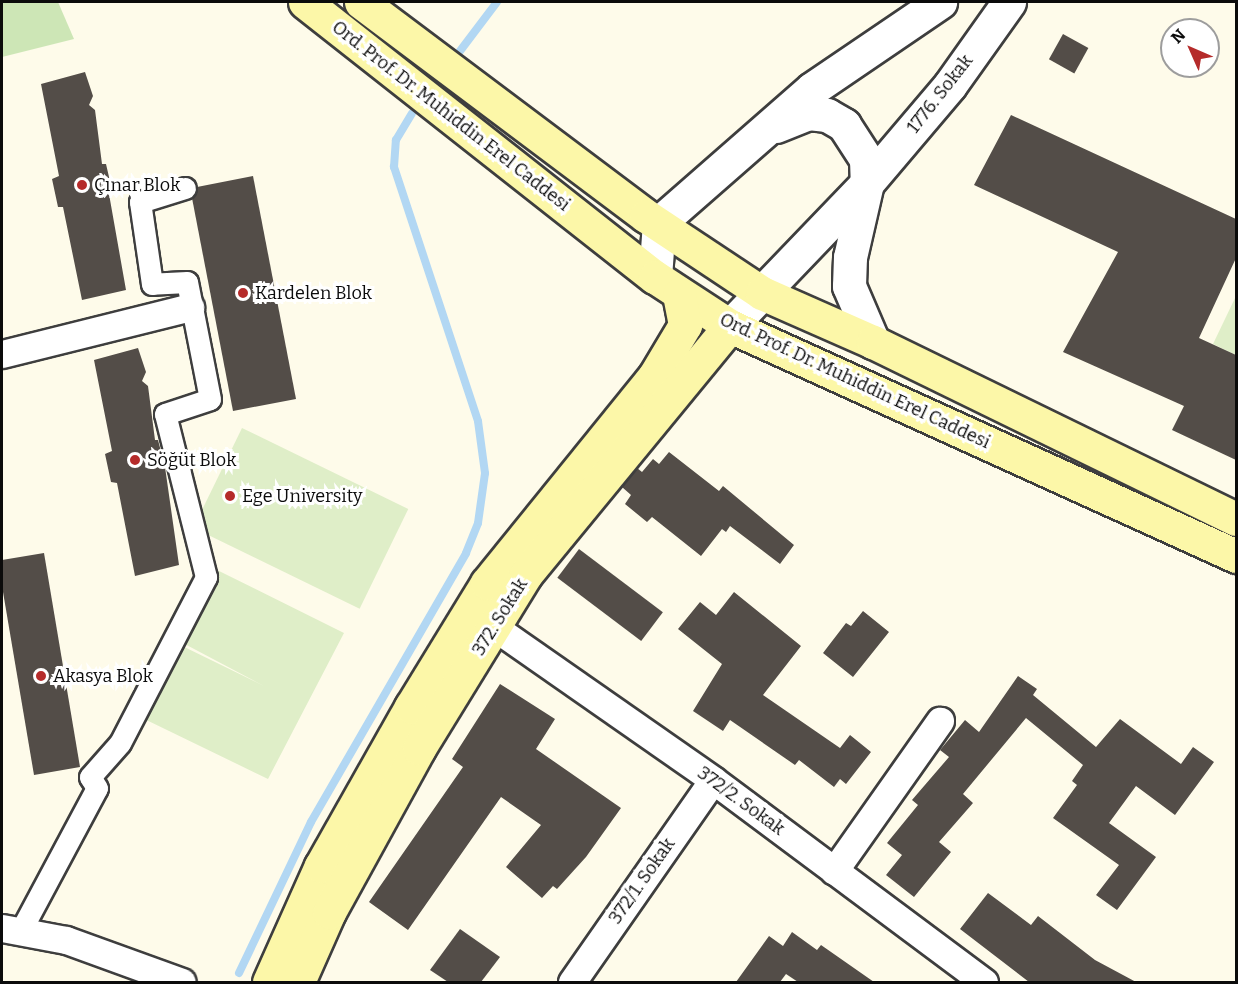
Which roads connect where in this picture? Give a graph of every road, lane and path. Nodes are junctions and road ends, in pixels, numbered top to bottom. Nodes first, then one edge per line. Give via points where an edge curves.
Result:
1 (305, 2) edge
2 (361, 2) edge
3 (940, 2) edge
4 (1009, 2) edge
5 (759, 133) junction
6 (867, 183) junction
7 (185, 188) dead end
8 (659, 223) junction
9 (762, 293) junction
10 (673, 299) junction
11 (190, 307) junction
12 (722, 334) junction
13 (873, 342) junction
14 (2, 354) edge
15 (1236, 519) edge
16 (1236, 556) edge
17 (494, 627) junction
18 (940, 721) dead end
19 (712, 780) junction
20 (834, 871) junction
21 (11, 930) edge
22 (182, 982) edge
23 (269, 982) edge
24 (298, 982) edge
25 (572, 982) edge
26 (984, 982) edge

1 - 10 main road, Ord. Prof. Dr. Muhiddin Erel Caddesi
2 - 8 main road, Ord. Prof. Dr. Muhiddin Erel Caddesi
3 - 5 street, 1776. Sokak via 812,89
4 - 6 street, 1776. Sokak via 950,85
5 - 6 street, 1776. Sokak via 808,113 827,115 844,125 866,159
5 - 8 street, 1776. Sokak
6 - 9 street, 1776. Sokak
6 - 13 street, 1776. Sokak via 850,257 849,285
7 - 11 street via 140,202 152,284 187,282
8 - 9 main road, Ord. Prof. Dr. Muhiddin Erel Caddesi
8 - 10 street
9 - 12 street, 372. Sokak
9 - 13 main road, Ord. Prof. Dr. Muhiddin Erel Caddesi
10 - 12 main road, Ord. Prof. Dr. Muhiddin Erel Caddesi
10 - 23 main road, 372. Sokak via 654,377 487,583 321,866
11 - 14 street
11 - 21 street via 210,399 165,414 206,577 120,743 90,777 97,788
12 - 16 main road, Ord. Prof. Dr. Muhiddin Erel Caddesi
12 - 17 main road, 372. Sokak via 526,574
13 - 15 main road, Ord. Prof. Dr. Muhiddin Erel Caddesi
17 - 19 street, 372/2. Sokak
17 - 24 main road, 372. Sokak via 419,748 357,861
18 - 20 street
19 - 20 street, 372/2. Sokak
19 - 25 street, 372/1. Sokak
20 - 26 street, 372/2. Sokak
21 - 22 street via 66,940

